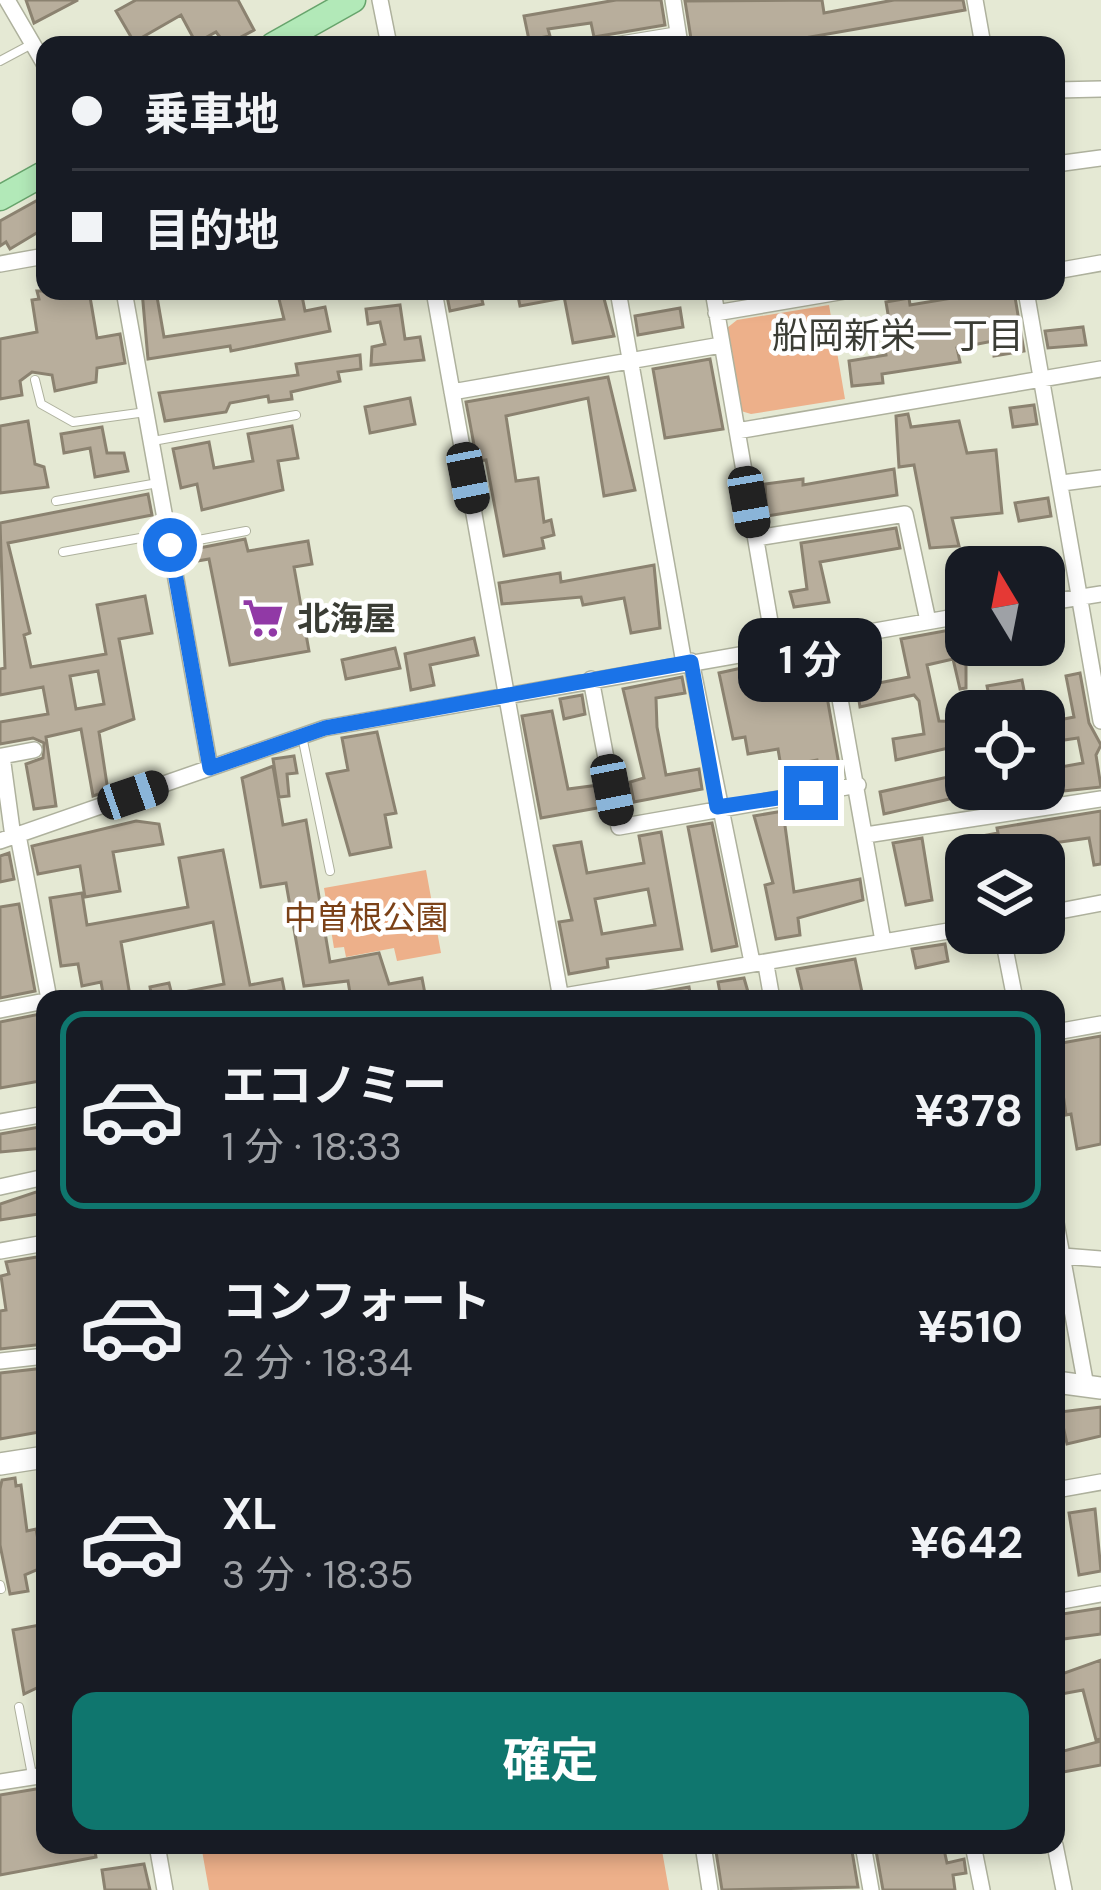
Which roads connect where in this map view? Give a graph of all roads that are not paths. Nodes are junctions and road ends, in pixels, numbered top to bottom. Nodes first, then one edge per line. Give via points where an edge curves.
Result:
1 (7, 0) edge
2 (353, 0) edge
3 (380, 0) edge
4 (673, 0) edge
5 (975, 0) edge
6 (289, 36) edge
7 (387, 36) edge
8 (679, 36) edge
9 (981, 36) edge
10 (32, 44) junction
11 (36, 50) edge
12 (0, 61) edge
13 (1101, 89) edge
14 (1065, 90) edge
15 (1101, 158) edge
16 (1065, 163) edge
17 (36, 177) edge
18 (0, 197) edge
19 (36, 258) edge
20 (1101, 263) edge
21 (0, 264) edge
22 (1065, 269) edge
23 (126, 300) edge
24 (436, 300) edge
25 (619, 300) edge
26 (714, 300) edge
27 (792, 300) edge
28 (1028, 300) edge
29 (716, 313) junction
30 (721, 345) junction
31 (629, 361) junction
32 (1101, 369) edge
33 (1043, 379) junction
34 (35, 380) dead end
35 (452, 392) junction
36 (146, 412) junction
37 (296, 415) dead end
38 (737, 431) junction
39 (151, 442) junction
40 (1101, 478) edge
41 (158, 483) junction
42 (1062, 483) junction
43 (56, 501) dead end
44 (246, 531) dead end
45 (756, 538) junction
46 (169, 539) junction
47 (64, 552) dead end
48 (1101, 593) edge
49 (1078, 598) junction
50 (1065, 600) edge
51 (945, 618) edge
52 (928, 621) junction
53 (829, 637) junction
54 (774, 645) junction
55 (687, 662) junction
56 (590, 680) junction
57 (508, 695) junction
58 (1099, 700) edge
59 (1101, 721) edge
60 (302, 735) junction
61 (34, 750) dead end
62 (210, 768) junction
63 (858, 785) junction
64 (1101, 799) edge
65 (717, 807) junction
66 (866, 836) junction
67 (10, 838) edge
68 (330, 872) dead end
69 (1101, 903) edge
70 (1065, 910) edge
71 (945, 931) edge
72 (883, 941) junction
73 (1006, 954) edge
74 (759, 963) junction
75 (45, 990) edge
76 (555, 990) edge
77 (602, 990) edge
78 (769, 990) edge
79 (1013, 990) edge
80 (36, 1002) edge
81 (0, 1010) edge
82 (1101, 1024) edge
83 (1065, 1030) edge
84 (36, 1116) edge
85 (0, 1122) edge
86 (36, 1179) edge
87 (0, 1186) edge
88 (36, 1245) edge
89 (0, 1251) edge
90 (1065, 1256) edge
91 (1101, 1259) edge
92 (1065, 1264) edge
93 (36, 1357) edge
94 (0, 1361) edge
95 (1094, 1387) edge
96 (36, 1458) edge
97 (0, 1464) edge
98 (1101, 1482) edge
99 (1065, 1488) edge
100 (1101, 1594) edge
101 (1065, 1600) edge
102 (19, 1707) dead end
103 (36, 1769) edge
104 (36, 1776) edge
105 (0, 1782) edge
106 (159, 1854) edge
107 (704, 1854) edge
108 (865, 1854) edge
109 (975, 1854) edge
110 (1057, 1854) edge
111 (165, 1890) edge
112 (710, 1890) edge
113 (871, 1890) edge
114 (982, 1890) edge
115 (1064, 1890) edge

1 - 10 street
2 - 6 main road
3 - 7 street
4 - 8 street
5 - 9 street
10 - 11 street
10 - 12 lane
13 - 14 street
15 - 16 street
17 - 18 main road
19 - 21 street
20 - 22 street
23 - 36 street
24 - 35 street
25 - 31 street
26 - 29 street
27 - 29 street
28 - 33 street
29 - 30 street
30 - 31 street
30 - 38 street
31 - 35 street
31 - 55 street
32 - 33 street
33 - 38 street
33 - 42 street
34 - 36 lane via 41,404 73,422
35 - 57 street
36 - 39 street
37 - 39 lane
38 - 45 street
39 - 41 street
40 - 42 street
41 - 43 lane
41 - 46 street
42 - 49 street
44 - 46 lane
45 - 52 street via 905,514
45 - 54 street
46 - 47 lane
46 - 62 street
48 - 49 street
49 - 50 street
49 - 58 street
51 - 52 street
52 - 53 street
53 - 54 street
53 - 63 street
54 - 55 street
55 - 56 street
55 - 65 street
56 - 57 street
56 - 65 street via 620,827
57 - 60 street
57 - 76 street
58 - 59 street
60 - 62 street
60 - 68 lane
61 - 67 street via 2,756
62 - 67 street
63 - 65 street
63 - 66 street
64 - 66 street
65 - 74 street
66 - 72 street
67 - 75 street
69 - 70 street
71 - 72 street
72 - 74 street
73 - 79 street
74 - 77 street
74 - 78 street
80 - 81 street
82 - 83 street
84 - 85 street
86 - 87 street
88 - 89 street
90 - 91 street
92 - 95 street
93 - 94 street
96 - 97 street
98 - 99 street
100 - 101 street
102 - 103 lane
104 - 105 street
106 - 111 street
107 - 112 street
108 - 113 street
109 - 114 street
110 - 115 street

